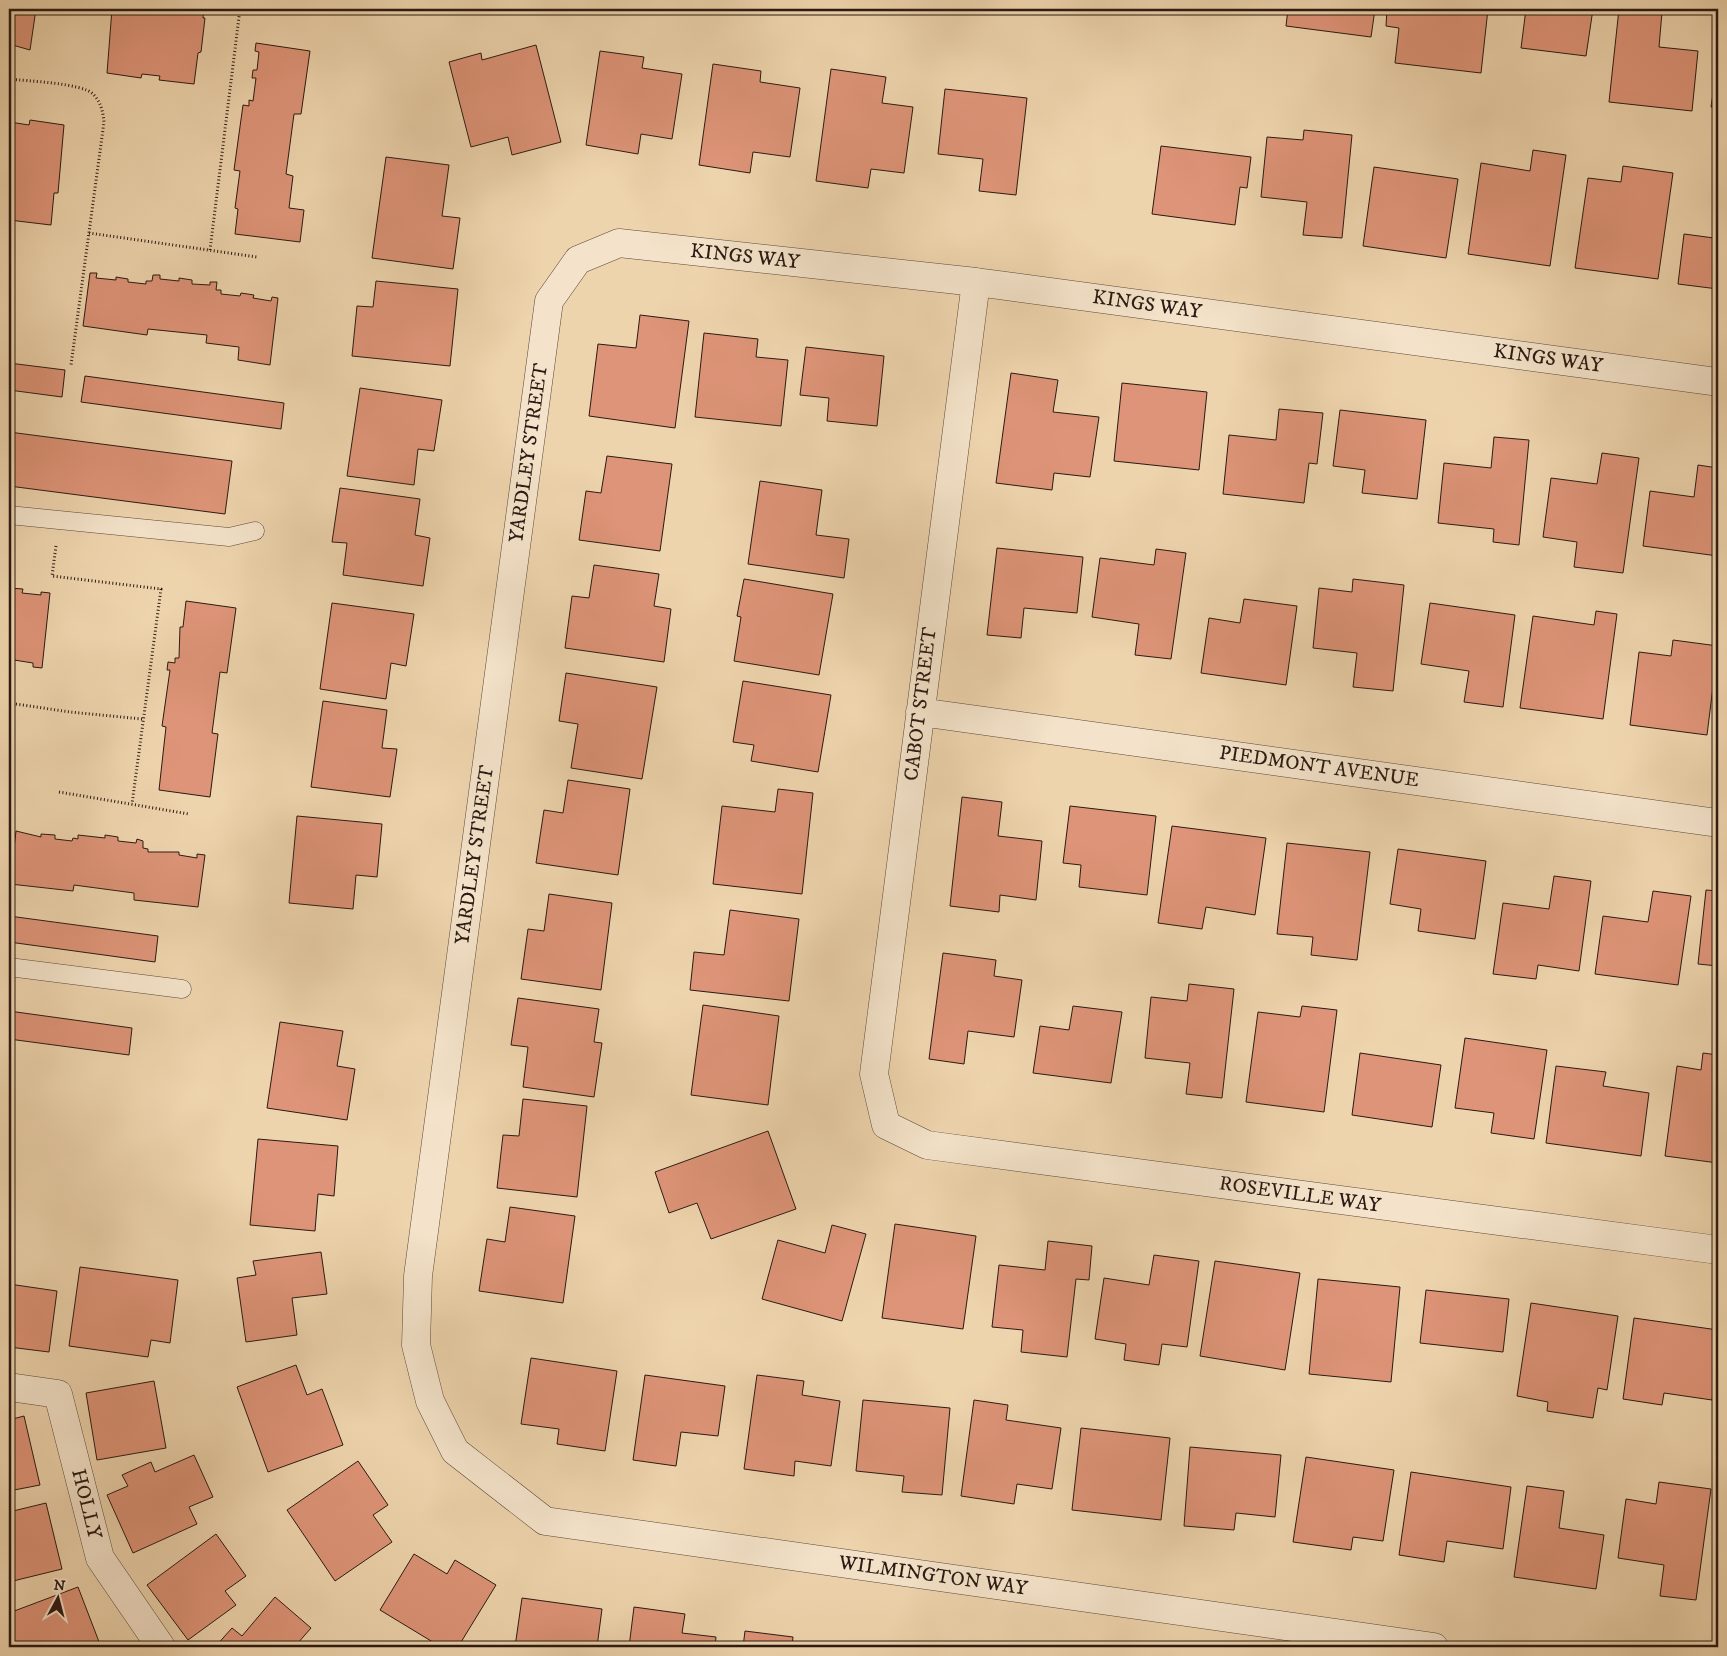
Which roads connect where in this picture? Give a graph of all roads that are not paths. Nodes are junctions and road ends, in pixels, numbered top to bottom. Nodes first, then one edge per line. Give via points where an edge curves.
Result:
1 (578, 260) joint
2 (976, 282) junction
3 (1718, 382) edge
4 (9, 515) edge
5 (255, 531) dead end
6 (920, 712) junction
7 (1718, 822) edge
8 (9, 967) edge
9 (182, 989) dead end
10 (886, 1125) joint
11 (1718, 1250) edge
12 (9, 1387) edge
13 (455, 1451) joint
14 (1276, 1636) edge
15 (161, 1647) edge
16 (1434, 1647) edge

1 - 2 street, KINGS WAY via 619,243
1 - 13 street, YARDLEY STREET via 549,301 418,1276 416,1345 430,1401
2 - 3 street, KINGS WAY
2 - 6 street, CABOT STREET
4 - 5 lane via 229,537
6 - 7 street, PIEDMONT AVENUE
6 - 10 street, CABOT STREET via 874,1074
8 - 9 lane
10 - 11 street, ROSEVILLE WAY via 927,1145
12 - 15 street, HOLLY via 58,1394 100,1558
13 - 14 street, WILMINGTON WAY via 545,1521
14 - 16 street, WILMINGTON WAY

